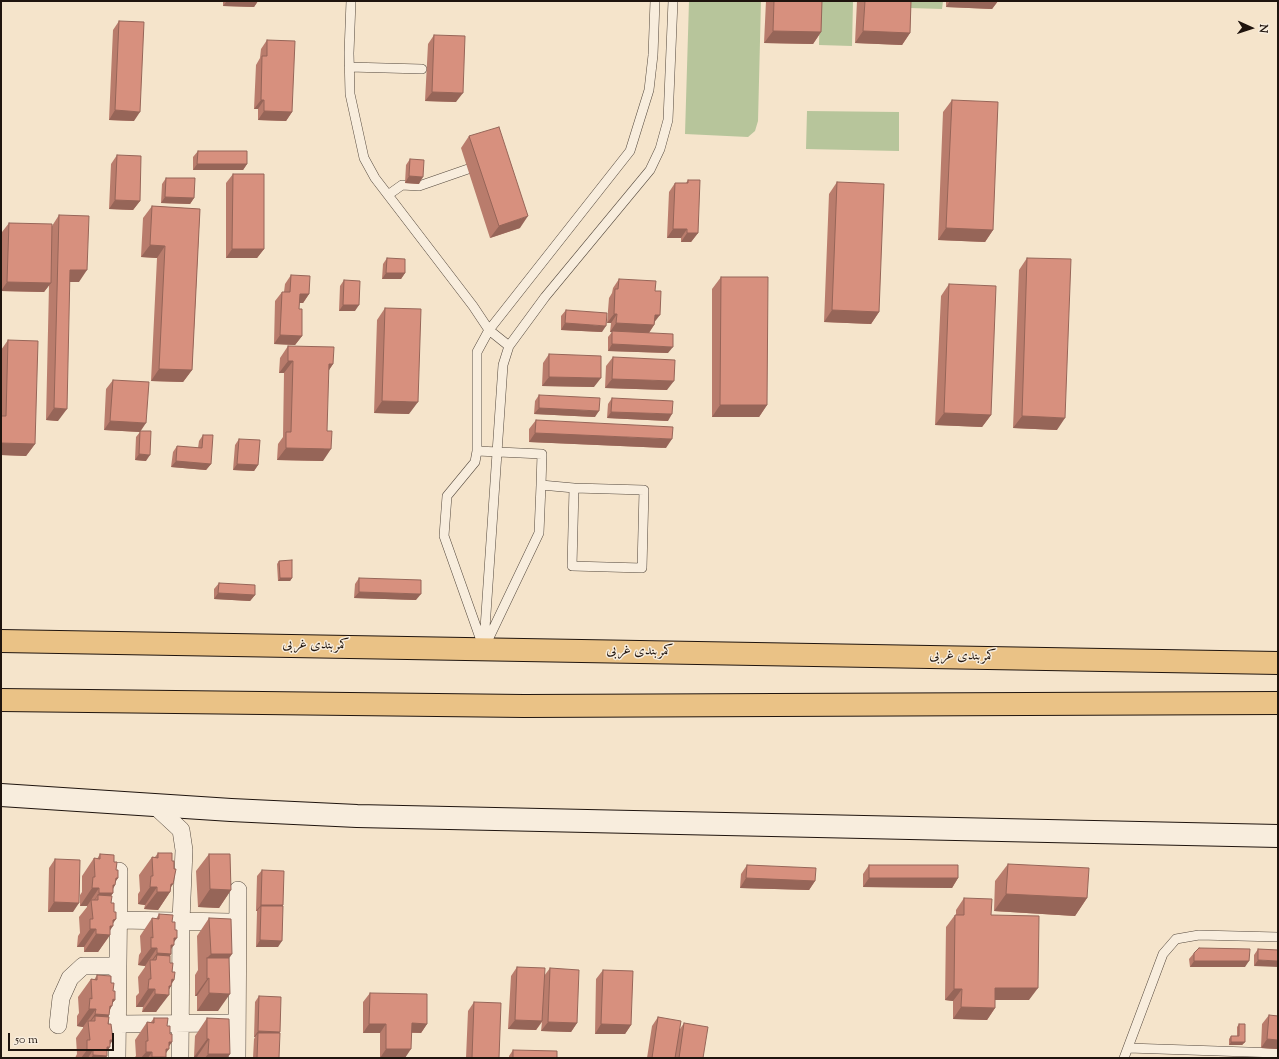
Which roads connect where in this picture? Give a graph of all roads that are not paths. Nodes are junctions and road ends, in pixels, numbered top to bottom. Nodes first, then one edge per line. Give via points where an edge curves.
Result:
1 (351, 1) edge
2 (655, 1) edge
3 (673, 1) edge
4 (349, 66) junction
5 (422, 69) dead end
6 (468, 168) dead end
7 (388, 195) junction
8 (489, 330) junction
9 (509, 346) junction
10 (477, 452) junction
11 (496, 452) junction
12 (541, 485) junction
13 (574, 488) junction
14 (1, 641) edge
15 (484, 649) junction
16 (1278, 663) edge
17 (1, 700) edge
18 (1278, 703) edge
19 (1, 783) edge
20 (1, 795) edge
21 (154, 805) junction
22 (1278, 822) edge
23 (1278, 836) edge
24 (119, 871) edge
25 (238, 890) dead end
26 (119, 920) junction
27 (181, 921) junction
28 (238, 922) junction
29 (1278, 937) edge
30 (118, 966) junction
31 (180, 1022) junction
32 (238, 1023) junction
33 (118, 1024) junction
34 (58, 1025) dead end
35 (1128, 1048) junction
36 (1278, 1052) edge
37 (117, 1058) edge
38 (180, 1058) edge
39 (237, 1058) edge
40 (1124, 1058) edge

1 - 4 lane
2 - 8 lane via 649,90 630,151
3 - 9 lane via 668,120 660,149 650,170 545,297
4 - 5 lane
4 - 7 lane via 350,94 364,158
6 - 7 lane via 419,186 402,185
7 - 8 lane
8 - 9 lane
8 - 10 lane via 477,352
9 - 11 lane via 503,365
10 - 11 lane
10 - 15 lane via 475,462 447,496 444,536
11 - 12 lane via 542,454
11 - 15 lane
12 - 13 lane
12 - 15 lane via 539,533
13 - 13 lane via 644,490 642,568 572,566
14 - 15 highway, کمربندی غربی
15 - 16 highway, کمربندی غربی
17 - 18 highway via 524,706
19 - 22 street via 232,799 357,804
20 - 21 street
21 - 23 street via 357,816
21 - 27 street via 180,830 184,865
24 - 26 street
25 - 28 street
26 - 27 street
26 - 30 street
27 - 28 street
27 - 31 street
28 - 32 street
29 - 35 lane via 1199,935 1176,940 1163,954
30 - 33 street
30 - 34 street via 82,966 67,985 62,998
31 - 32 street
31 - 33 street
31 - 38 street
32 - 39 street
33 - 37 street
35 - 36 lane
35 - 40 lane

